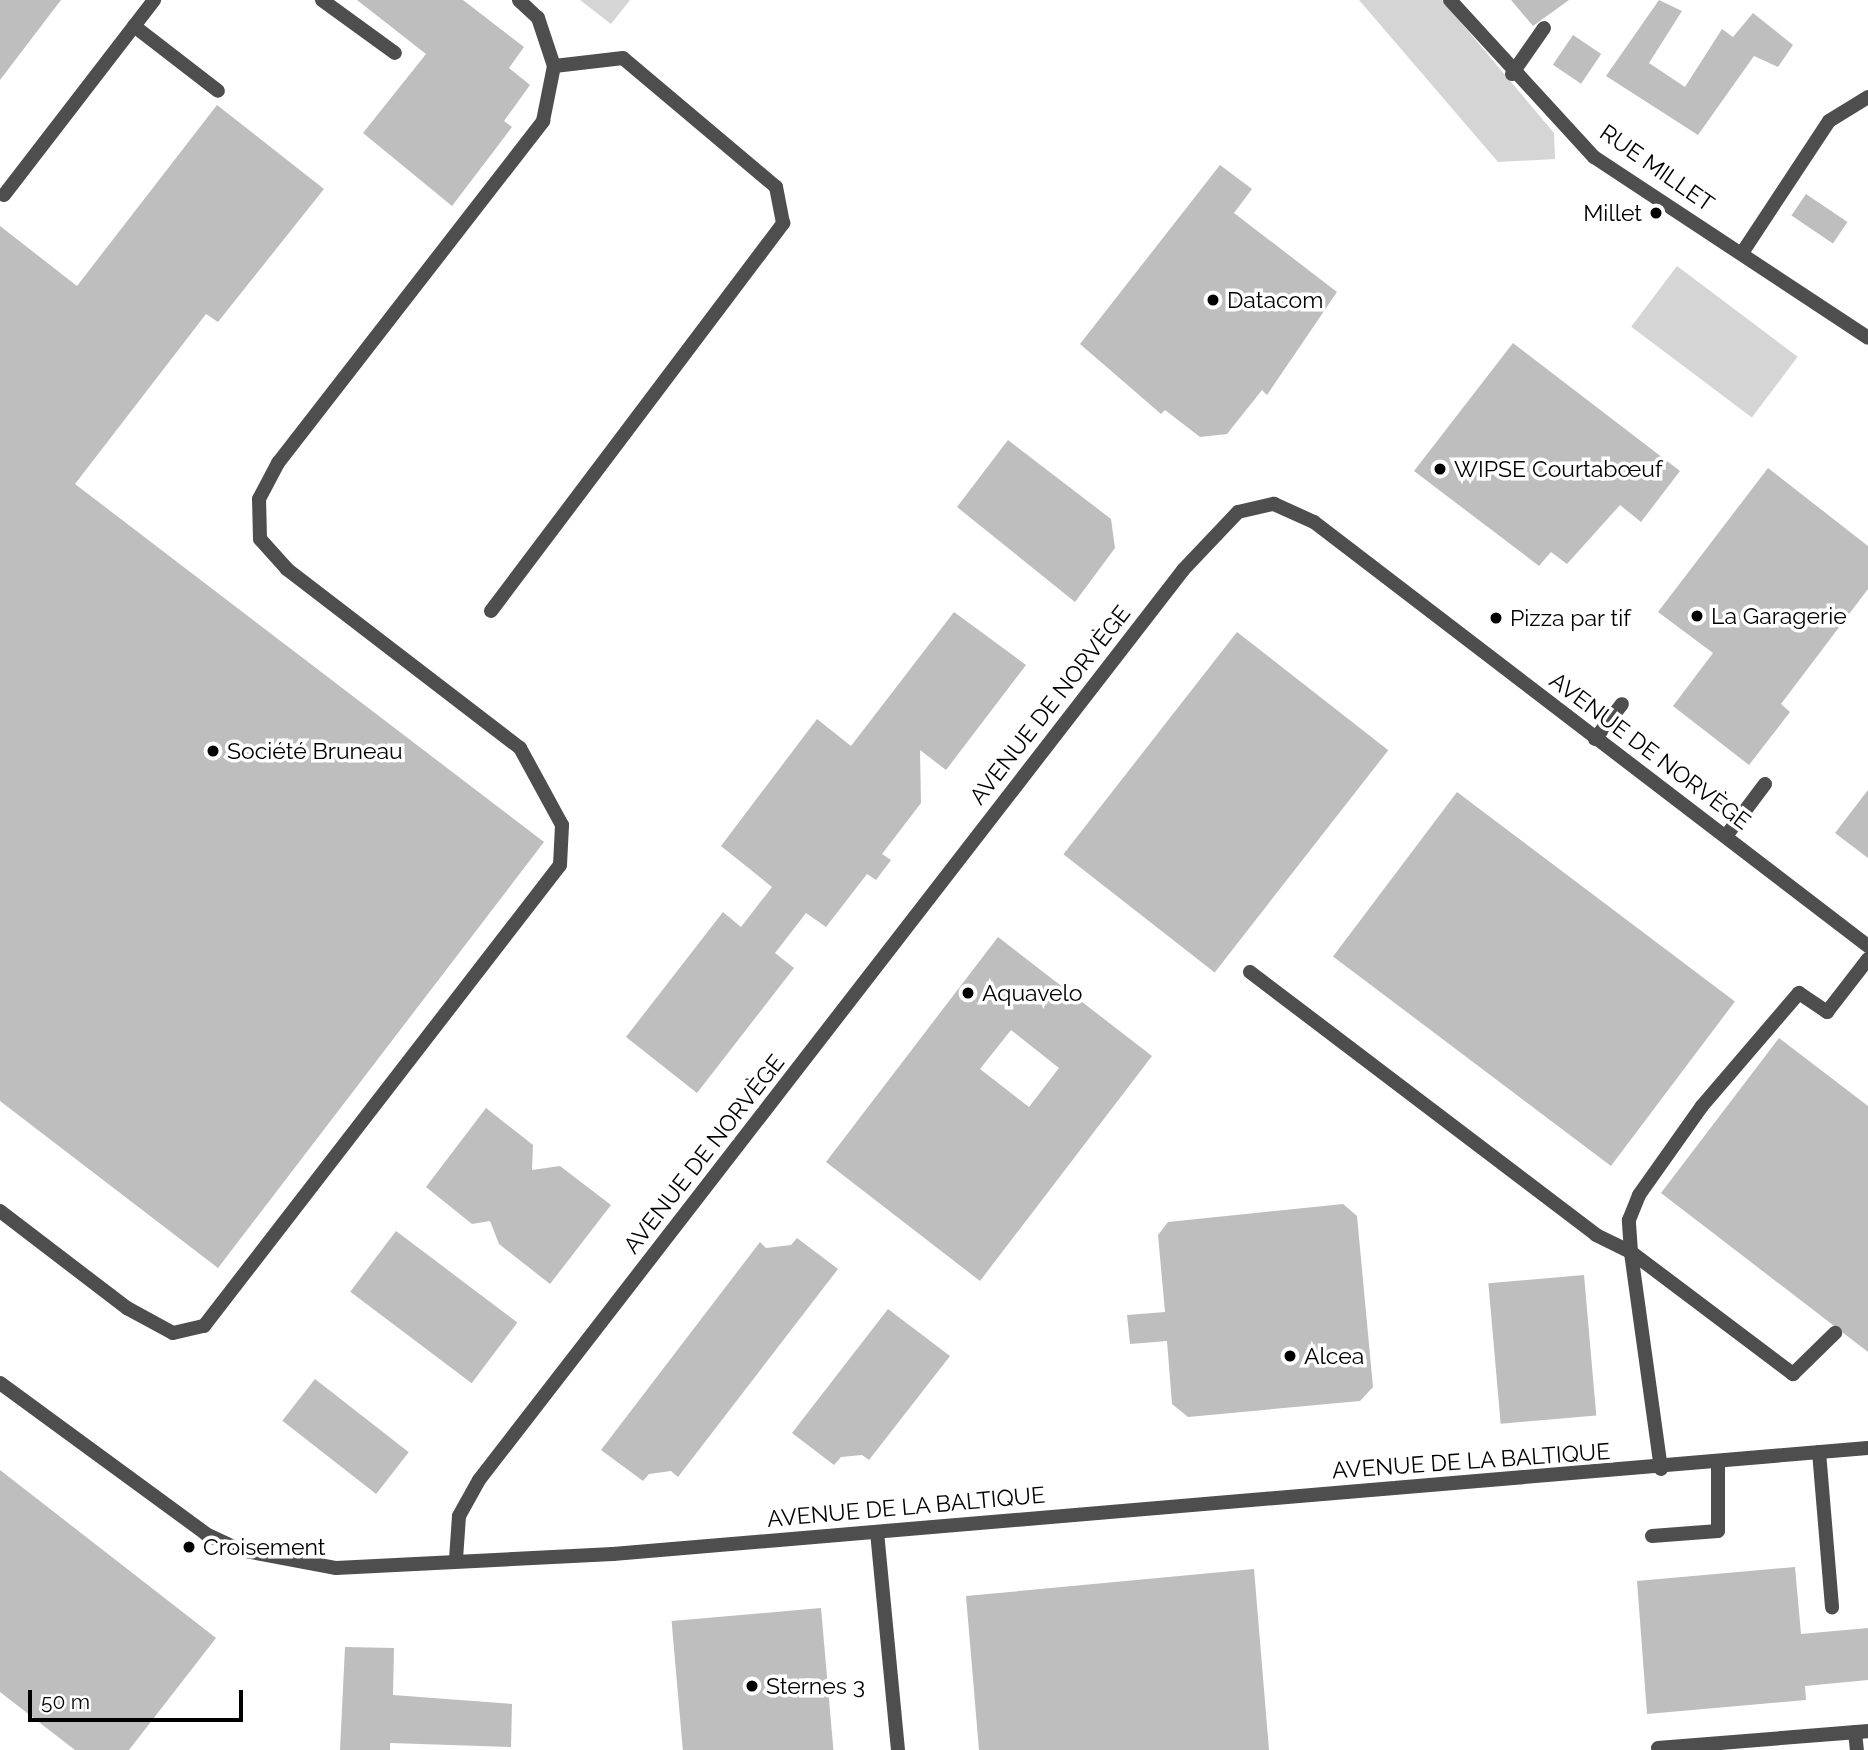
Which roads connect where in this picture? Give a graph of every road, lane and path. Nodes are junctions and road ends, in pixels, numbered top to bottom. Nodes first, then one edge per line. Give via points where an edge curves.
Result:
1 (154, 0) edge
2 (322, 0) edge
3 (519, 0) edge
4 (1458, 3) edge
5 (134, 26) junction
6 (1544, 28) dead end
7 (395, 53) dead end
8 (554, 66) junction
9 (1512, 74) junction
10 (218, 91) dead end
11 (1868, 97) edge
12 (4, 195) dead end
13 (1742, 253) junction
14 (1868, 338) edge
15 (491, 611) dead end
16 (1622, 704) dead end
17 (1595, 738) junction
18 (1765, 785) dead end
19 (1726, 836) junction
20 (1868, 946) edge
21 (1868, 959) edge
22 (1250, 972) dead end
23 (0, 1211) edge
24 (1631, 1252) junction
25 (1835, 1333) dead end
26 (0, 1383) edge
27 (1868, 1448) edge
28 (1819, 1452) junction
29 (1718, 1464) junction
30 (1661, 1469) junction
31 (877, 1532) junction
32 (1652, 1536) dead end
33 (456, 1559) junction
34 (1832, 1607) dead end
35 (1862, 1731) edge
36 (1658, 1748) dead end
37 (898, 1750) edge
38 (1857, 1750) edge

1 - 5 street
2 - 7 street
3 - 8 street via 538,19
4 - 9 street, RUE MILLET
5 - 10 street
5 - 12 street
6 - 9 street
8 - 15 street via 623,58 776,187 783,223
8 - 23 street via 544,121 278,463 258,499 260,538 287,569 520,748 562,825 560,865 204,1326 173,1334 127,1308
9 - 13 street, RUE MILLET via 1594,157
11 - 13 street via 1829,121
13 - 14 street, RUE MILLET
16 - 17 street
17 - 19 street, AVENUE DE NORVÈGE
17 - 33 street, AVENUE DE NORVÈGE via 1299,512 1274,504 1227,520 480,1480 459,1516
18 - 19 street
19 - 20 street, AVENUE DE NORVÈGE
21 - 24 street via 1827,1012 1799,993 1702,1106 1639,1195 1629,1220
22 - 24 street via 1596,1234
24 - 25 street via 1793,1374
24 - 30 street
26 - 33 street, AVENUE DE LA BALTIQUE via 184,1521 240,1550 336,1568
27 - 28 street, AVENUE DE LA BALTIQUE
28 - 29 street, AVENUE DE LA BALTIQUE
28 - 34 street
29 - 30 street, AVENUE DE LA BALTIQUE
29 - 32 street via 1718,1531
30 - 31 street, AVENUE DE LA BALTIQUE
31 - 33 street, AVENUE DE LA BALTIQUE
31 - 37 street
35 - 36 street
35 - 38 street

